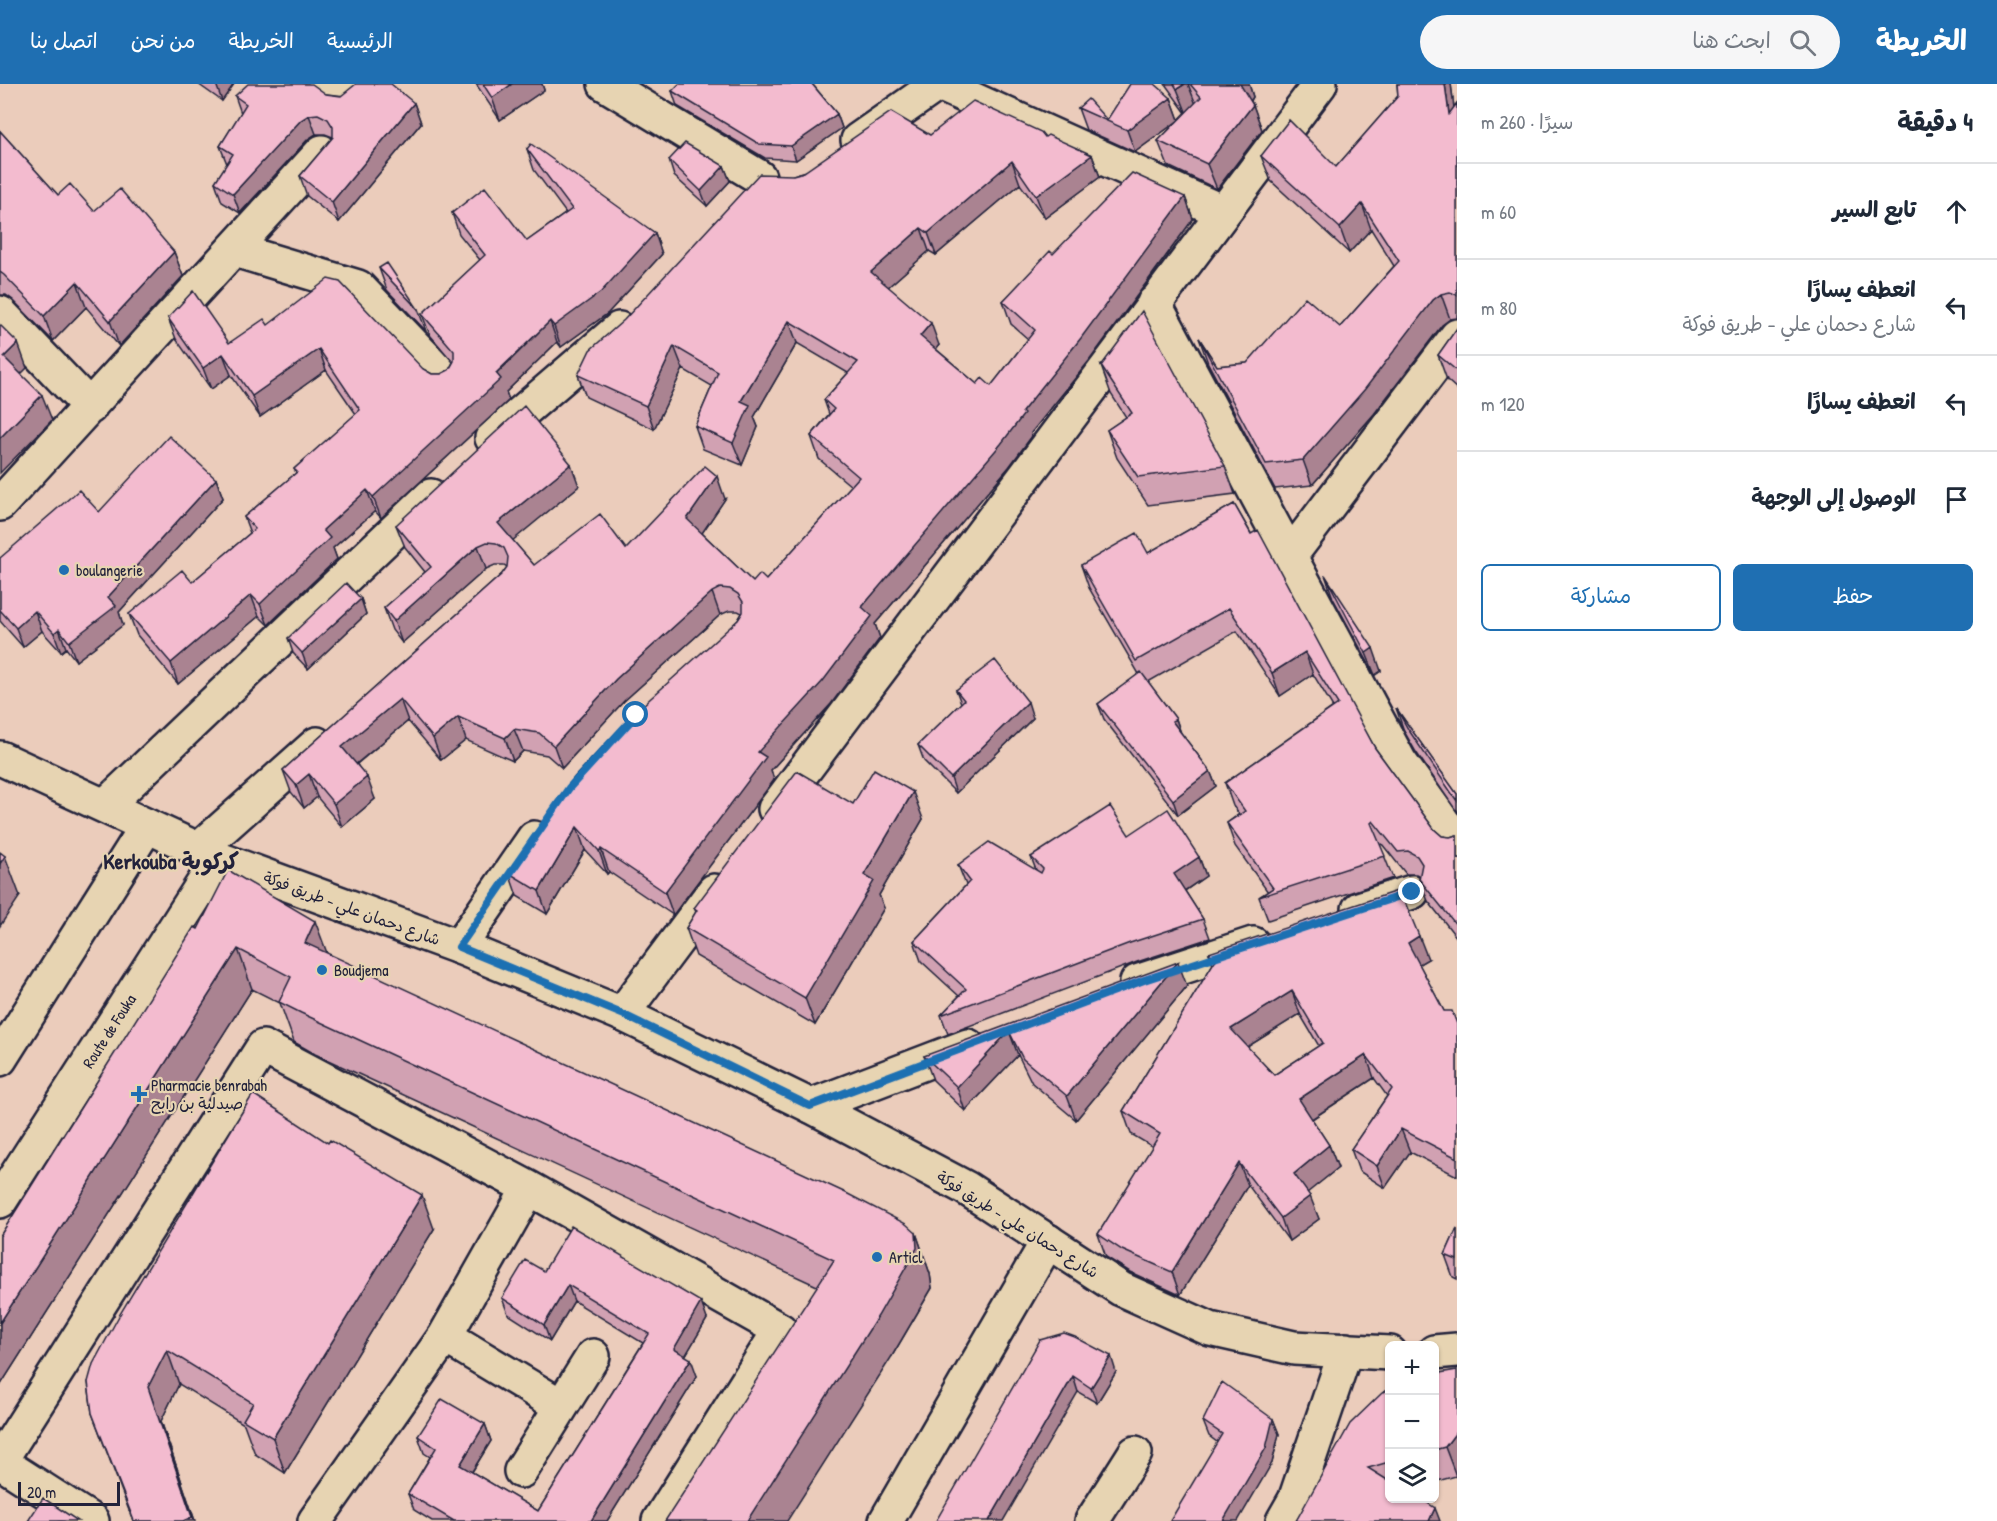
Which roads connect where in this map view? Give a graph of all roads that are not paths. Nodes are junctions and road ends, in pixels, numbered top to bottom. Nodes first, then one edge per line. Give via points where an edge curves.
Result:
1 (321, 84) edge
2 (358, 84) edge
3 (605, 84) edge
4 (939, 84) edge
5 (1320, 84) edge
6 (322, 152) edge
7 (831, 159) edge
8 (759, 177) junction
9 (792, 178) edge
10 (735, 202) edge
11 (1224, 212) junction
12 (235, 250) junction
13 (1154, 303) junction
14 (642, 304) edge
15 (0, 313) edge
16 (1457, 336) edge
17 (444, 377) edge
18 (90, 407) junction
19 (0, 504) edge
20 (1290, 556) junction
21 (339, 724) edge
22 (0, 758) edge
23 (106, 805) junction
24 (549, 816) edge
25 (1453, 825) edge
26 (147, 826) junction
27 (758, 831) edge
28 (208, 854) junction
29 (730, 870) edge
30 (1412, 892) dead end
31 (1334, 918) edge
32 (1278, 936) edge
33 (459, 947) junction
34 (1111, 992) edge
35 (622, 1014) junction
36 (1000, 1034) edge
37 (0, 1059) edge
38 (810, 1106) junction
39 (529, 1188) junction
40 (0, 1201) edge
41 (1048, 1241) junction
42 (445, 1336) junction
43 (1346, 1350) junction
44 (1457, 1350) edge
45 (1439, 1352) edge
46 (1385, 1353) edge
47 (593, 1356) dead end
48 (561, 1406) junction
49 (1135, 1453) dead end
50 (0, 1462) edge
51 (521, 1471) dead end
52 (92, 1521) edge
53 (315, 1521) edge
54 (659, 1521) edge
55 (886, 1521) edge
56 (1092, 1521) edge
57 (1282, 1521) edge

1 - 2 street via 344,98
3 - 8 street
4 - 7 street
4 - 11 street
5 - 11 street
6 - 12 street
8 - 9 street
8 - 10 street
11 - 13 street
12 - 17 street via 358,287
12 - 18 street
13 - 20 street
13 - 27 street
14 - 23 street via 618,330 458,470
15 - 18 street
16 - 20 street
18 - 19 street
20 - 25 street via 1400,762
21 - 28 street, Route de Fouka
22 - 23 street, شارع دحمان علي - طريق فوكة
23 - 26 street, شارع دحمان علي - طريق فوكة
24 - 33 street
26 - 28 street, شارع دحمان علي - طريق فوكة
26 - 37 street
28 - 33 street, شارع دحمان علي - طريق فوكة
28 - 40 street, Route de Fouka
29 - 35 street
30 - 31 street
32 - 34 street
33 - 35 street, شارع دحمان علي - طريق فوكة
35 - 38 street, شارع دحمان علي - طريق فوكة
36 - 38 street
38 - 41 street, شارع دحمان علي - طريق فوكة via 966,1188
39 - 42 street
39 - 50 street via 263,1047
39 - 54 street via 780,1330
41 - 43 street, شارع دحمان علي - طريق فوكة via 1121,1289 1210,1329 1294,1348
41 - 55 street
42 - 48 street
42 - 53 street
43 - 46 street, شارع دحمان علي - طريق فوكة
43 - 57 street via 1295,1500
44 - 45 street
47 - 48 street
48 - 51 street
49 - 56 street
50 - 52 street

